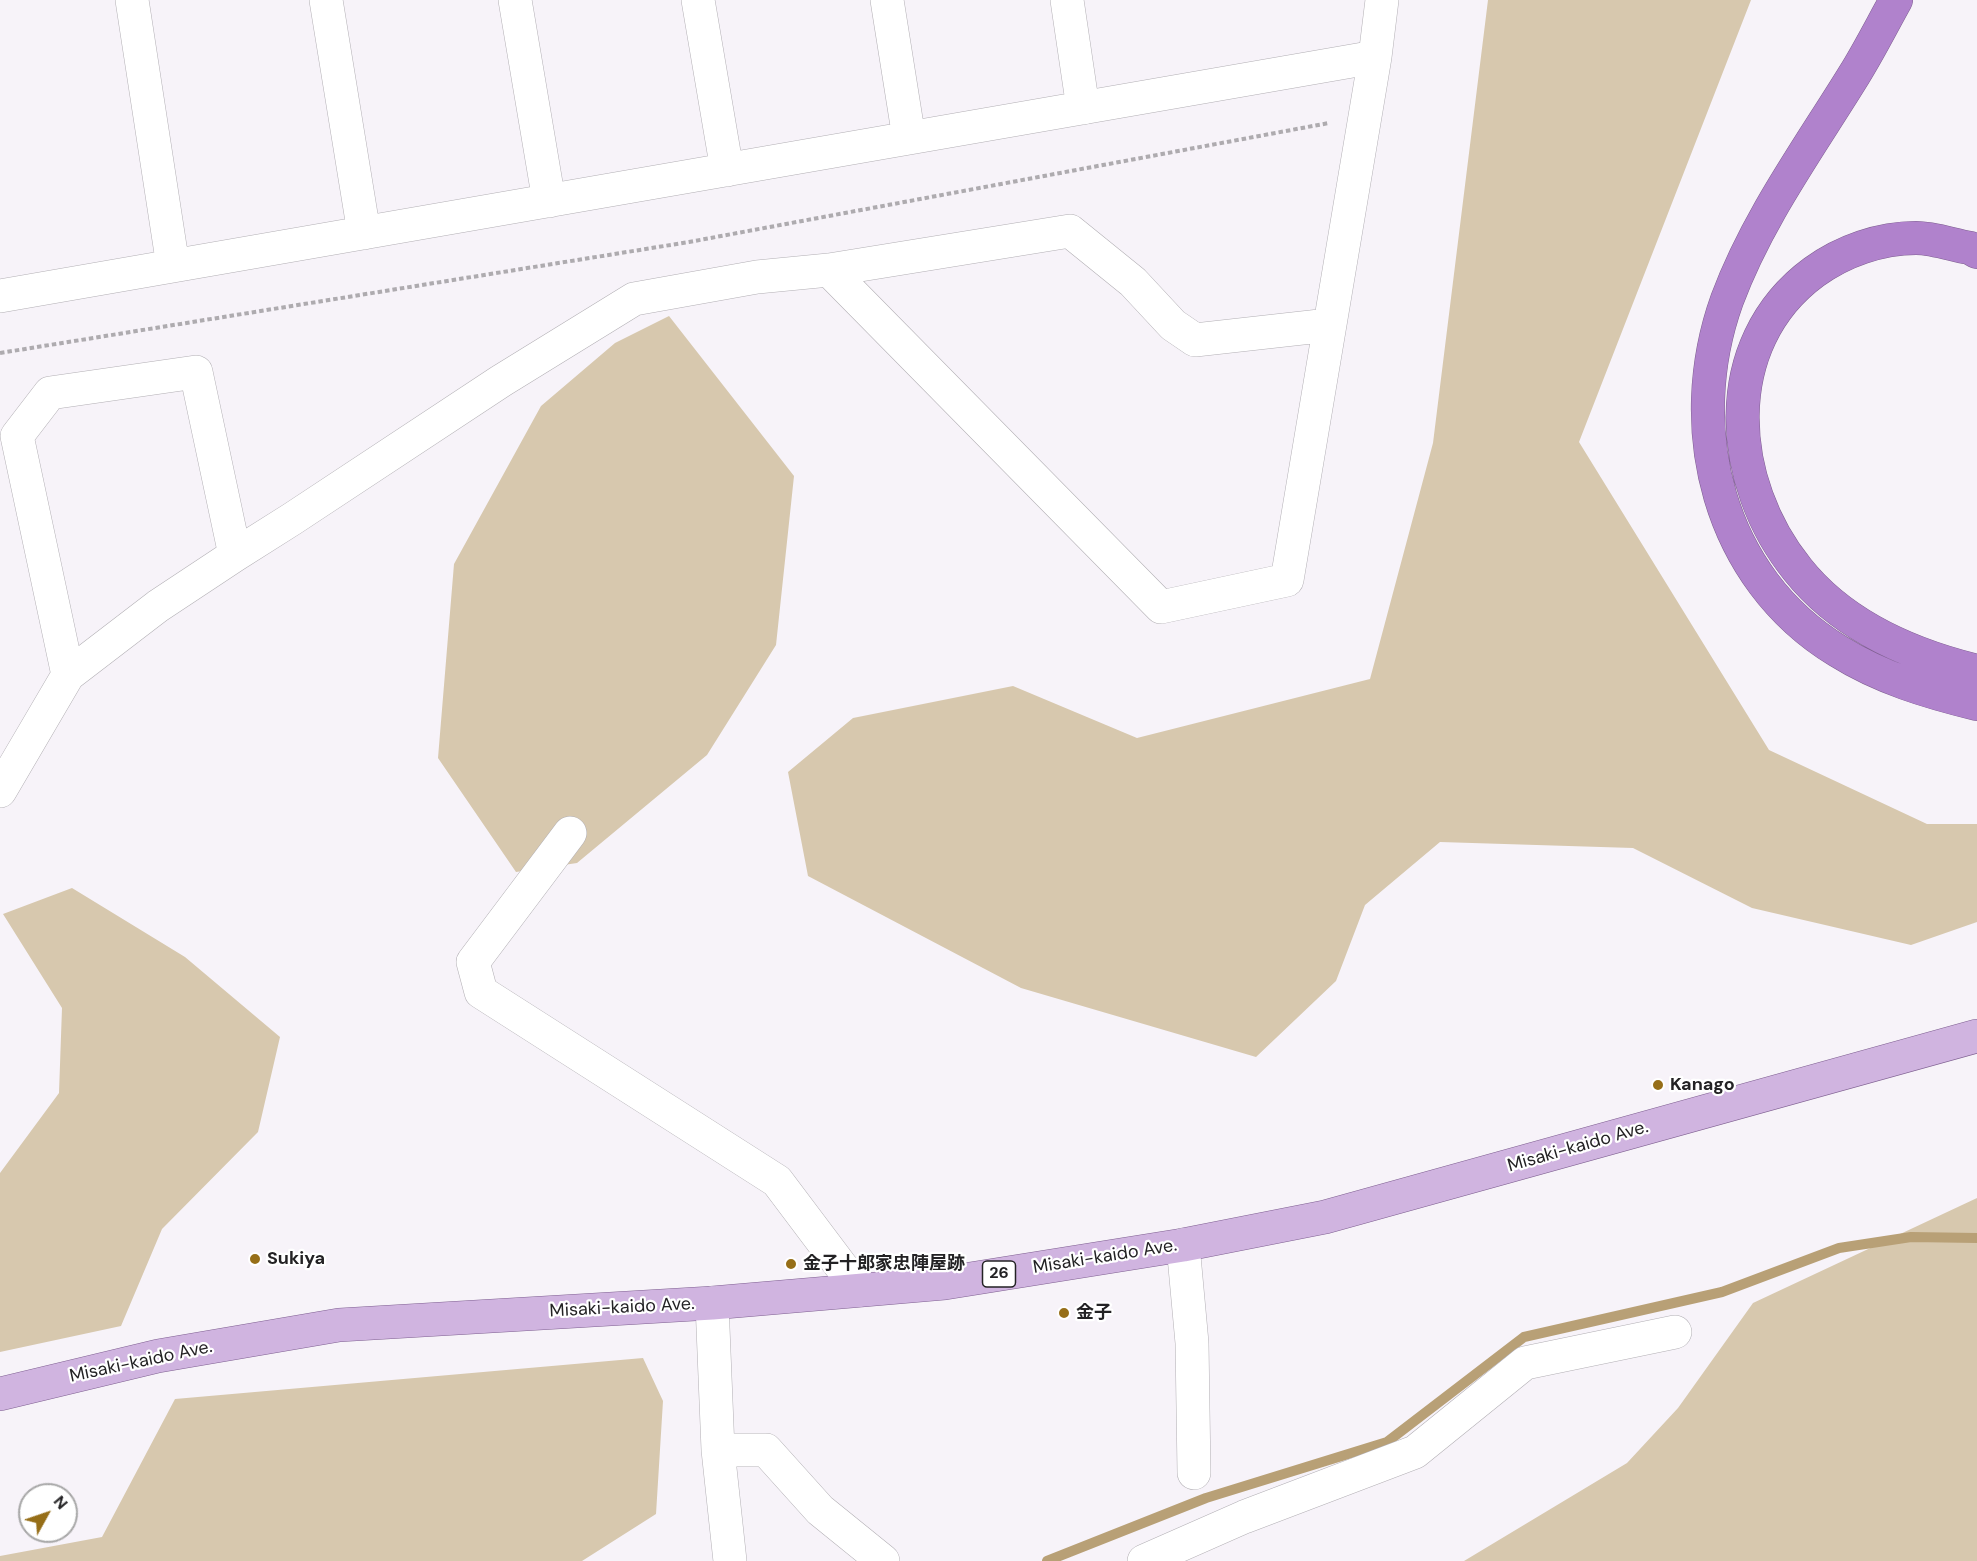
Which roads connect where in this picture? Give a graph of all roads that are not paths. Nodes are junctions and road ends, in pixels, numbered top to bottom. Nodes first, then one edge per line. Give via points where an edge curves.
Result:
1 (132, 0) edge
2 (326, 0) edge
3 (515, 0) edge
4 (698, 0) edge
5 (887, 0) edge
6 (1067, 0) edge
7 (1382, 0) edge
8 (1896, 0) edge
9 (1375, 57) junction
10 (1083, 108) junction
11 (909, 138) junction
12 (727, 170) junction
13 (549, 201) junction
14 (364, 232) junction
15 (1977, 252) edge
16 (173, 266) junction
17 (829, 270) junction
18 (0, 296) edge
19 (1329, 325) junction
20 (235, 555) junction
21 (1977, 671) edge
22 (68, 675) junction
23 (1977, 704) edge
24 (0, 791) edge
25 (570, 833) dead end
26 (1977, 1036) edge
27 (1183, 1245) junction
28 (859, 1290) junction
29 (712, 1303) junction
30 (1675, 1332) dead end
31 (0, 1394) edge
32 (718, 1450) junction
33 (1194, 1473) dead end
34 (730, 1561) edge
35 (883, 1561) edge
36 (1143, 1561) edge

1 - 16 street
2 - 14 street
3 - 13 street
4 - 12 street
5 - 11 street
6 - 10 street
7 - 9 street
8 - 23 highway via 1793,171 1739,272 1714,348 1707,430 1714,480 1730,526 1762,582 1785,608 1837,651 1866,667 1931,693
9 - 10 street
9 - 19 street
10 - 11 street
11 - 12 street
12 - 13 street
13 - 14 street
14 - 16 street
15 - 21 highway via 1918,238 1872,244 1822,266 1798,284 1763,330 1751,359 1742,418 1754,490 1778,542 1799,572 1870,630 1936,660
16 - 18 street
17 - 19 street via 1070,231 1133,282 1173,325 1195,340
17 - 19 street via 1161,607 1287,580
17 - 20 street via 757,277 634,299
20 - 22 street via 158,606
20 - 22 street via 196,372 50,393 18,436
22 - 24 street
25 - 28 street via 473,962 481,992 777,1181
26 - 27 main road, Misaki-kaido Ave. / 26 via 1325,1217
27 - 28 main road, Misaki-kaido Ave. / 26 via 945,1282
27 - 33 street via 1192,1343
28 - 29 main road, Misaki-kaido Ave. / 26
29 - 31 main road, Misaki-kaido Ave. / 26 via 339,1325 158,1356
29 - 32 street
30 - 36 street via 1525,1363 1414,1452
32 - 34 street
32 - 35 street via 766,1450 820,1510

